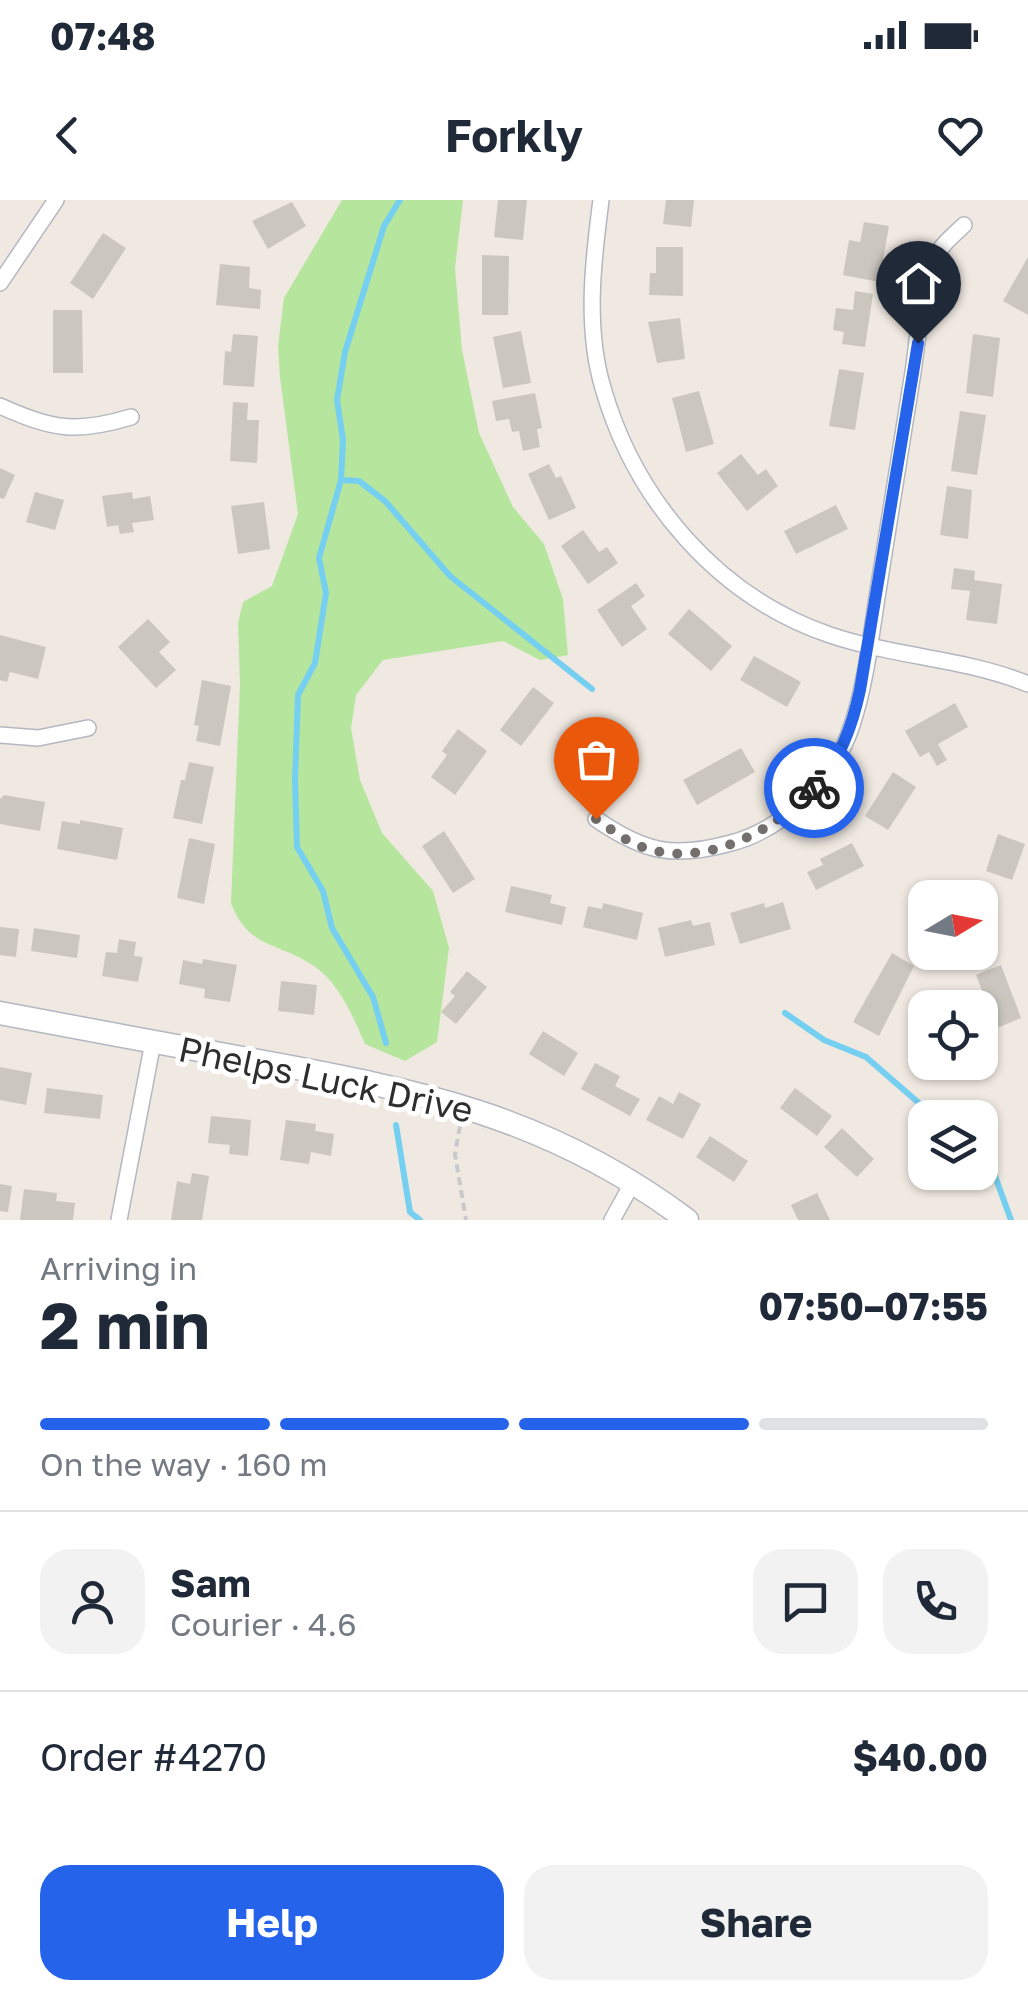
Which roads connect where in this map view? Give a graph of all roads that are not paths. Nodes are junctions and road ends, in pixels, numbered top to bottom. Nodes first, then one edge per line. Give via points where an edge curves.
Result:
1 (56, 200) edge
2 (602, 200) edge
3 (964, 225) dead end
4 (0, 283) edge
5 (0, 406) edge
6 (131, 417) dead end
7 (869, 647) junction
8 (1028, 684) edge
9 (88, 728) dead end
10 (0, 735) edge
11 (596, 819) dead end
12 (0, 1013) edge
13 (153, 1042) junction
14 (633, 1182) junction
15 (120, 1220) edge
16 (612, 1220) edge
17 (687, 1220) edge

1 - 4 street
2 - 7 street via 594,341 602,387 644,484 675,528 753,597
3 - 7 street via 942,247 924,305
5 - 6 street via 56,428 81,430
7 - 8 street via 953,660
7 - 11 street via 840,751 802,801 763,832 676,853 629,842
9 - 10 street via 38,738
12 - 13 street, Phelps Luck Drive
13 - 14 street, Phelps Luck Drive via 468,1106 574,1148
13 - 15 street
14 - 16 street
14 - 17 street, Phelps Luck Drive

